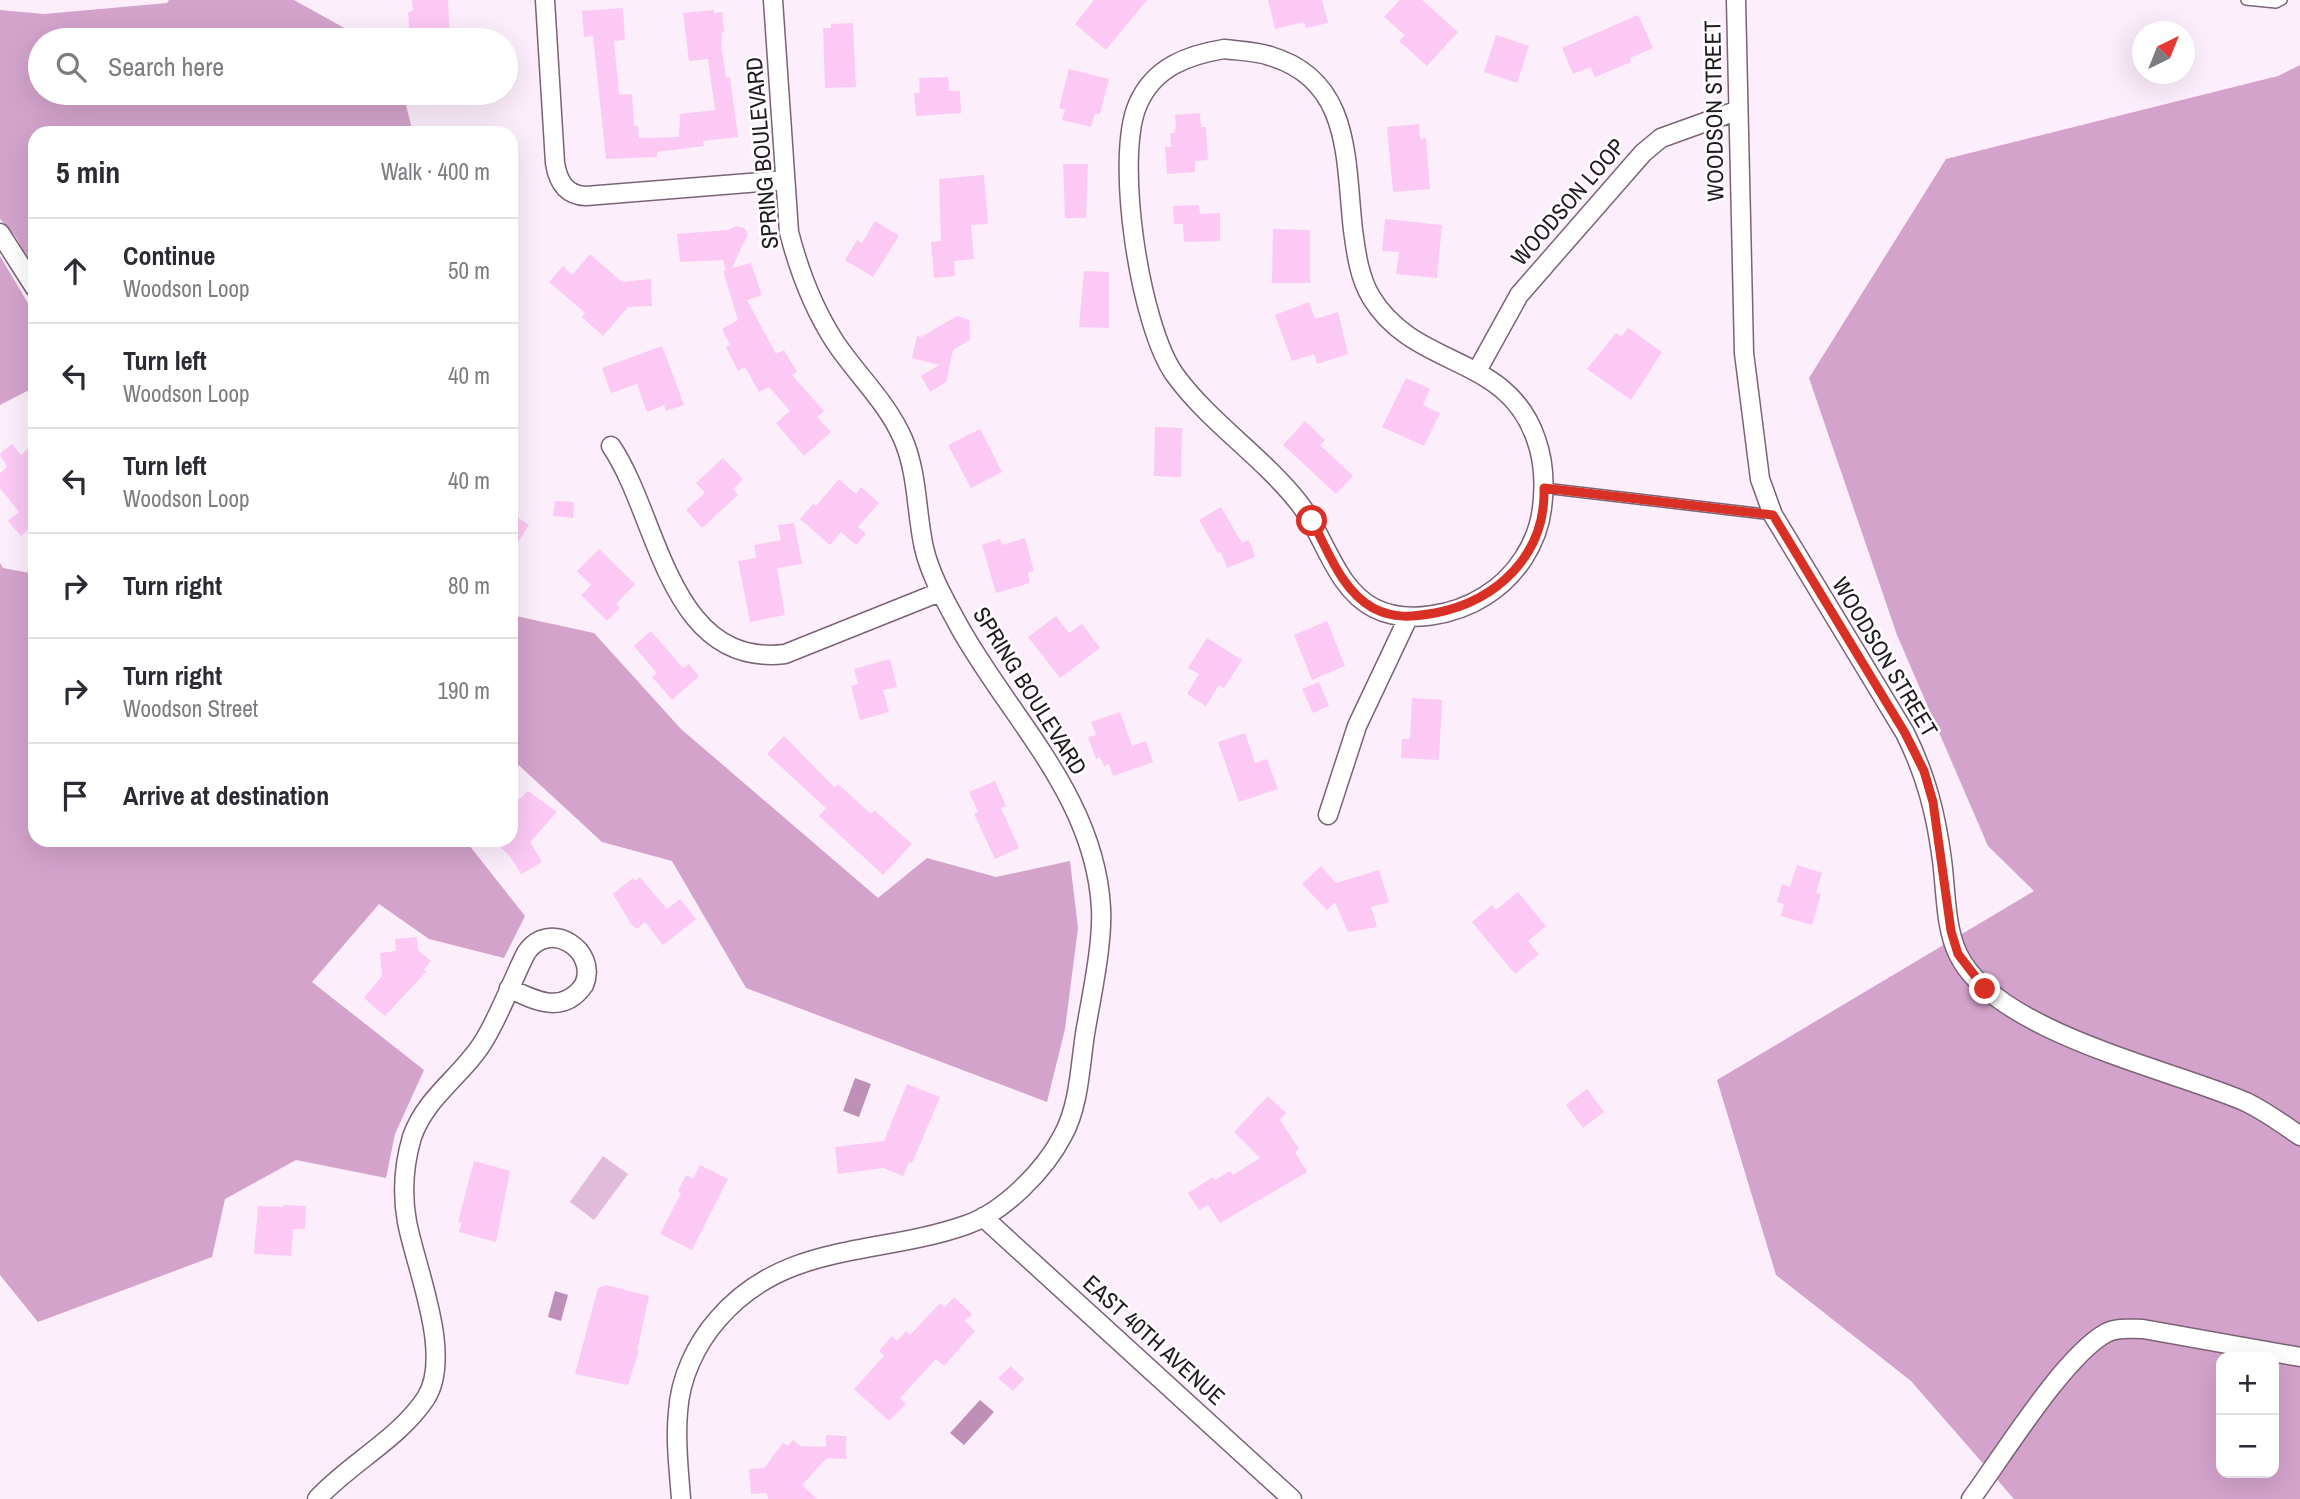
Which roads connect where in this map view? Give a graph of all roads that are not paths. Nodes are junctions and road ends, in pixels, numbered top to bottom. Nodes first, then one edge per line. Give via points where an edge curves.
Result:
1 (545, 0) edge
2 (773, 0) edge
3 (1736, 0) edge
4 (2246, 0) edge
5 (2282, 0) edge
6 (1736, 111) junction
7 (785, 180) junction
8 (0, 233) edge
9 (28, 277) edge
10 (1477, 371) junction
11 (611, 446) dead end
12 (1544, 488) junction
13 (1773, 515) junction
14 (940, 592) junction
15 (1408, 618) junction
16 (1328, 816) dead end
17 (509, 988) junction
18 (2300, 1136) edge
19 (982, 1217) junction
20 (2300, 1357) edge
21 (317, 1499) edge
22 (681, 1499) edge
23 (1292, 1499) edge
24 (1971, 1499) edge

1 - 7 street via 555,163 566,189 586,196
2 - 7 street, SPRING BOULEVARD
3 - 6 street, WOODSON STREET
4 - 5 lane
6 - 10 street, WOODSON LOOP via 1661,138 1643,153 1519,295
6 - 13 street, WOODSON STREET via 1744,354 1760,480
7 - 14 street, SPRING BOULEVARD via 789,232 817,310 840,349 884,404 905,445 923,544
8 - 9 street
10 - 12 street via 1508,391 1530,420 1540,450
10 - 15 street via 1423,348 1370,297 1357,260 1342,133 1331,99 1309,73 1270,55 1224,48 1190,55 1159,74 1138,104 1128,144 1141,290 1154,339 1174,374 1298,501 1343,580 1371,607
11 - 14 street via 632,482 676,591 697,621 728,645 760,654 785,654
12 - 13 lane
12 - 15 street via 1534,538 1507,579 1472,604
13 - 18 street, WOODSON STREET via 1924,771 1933,802 1951,931 1970,973 2007,1005 2080,1043 2248,1103
14 - 19 street, SPRING BOULEVARD via 980,663 1050,762 1084,831 1101,911 1076,1095 1066,1131 1044,1167
15 - 16 street via 1357,726
17 - 17 street via 547,1004 566,1001 584,985 586,964 571,943 549,936 530,947
17 - 21 street via 484,1041 433,1098 413,1136 404,1195 436,1347 436,1370 428,1395 414,1415
19 - 22 street, SPRING BOULEVARD via 966,1225 792,1265 759,1281 729,1307 704,1335 688,1368 678,1407
19 - 23 street, EAST 40TH AVENUE
20 - 24 street via 2143,1329 2108,1332 2062,1375

